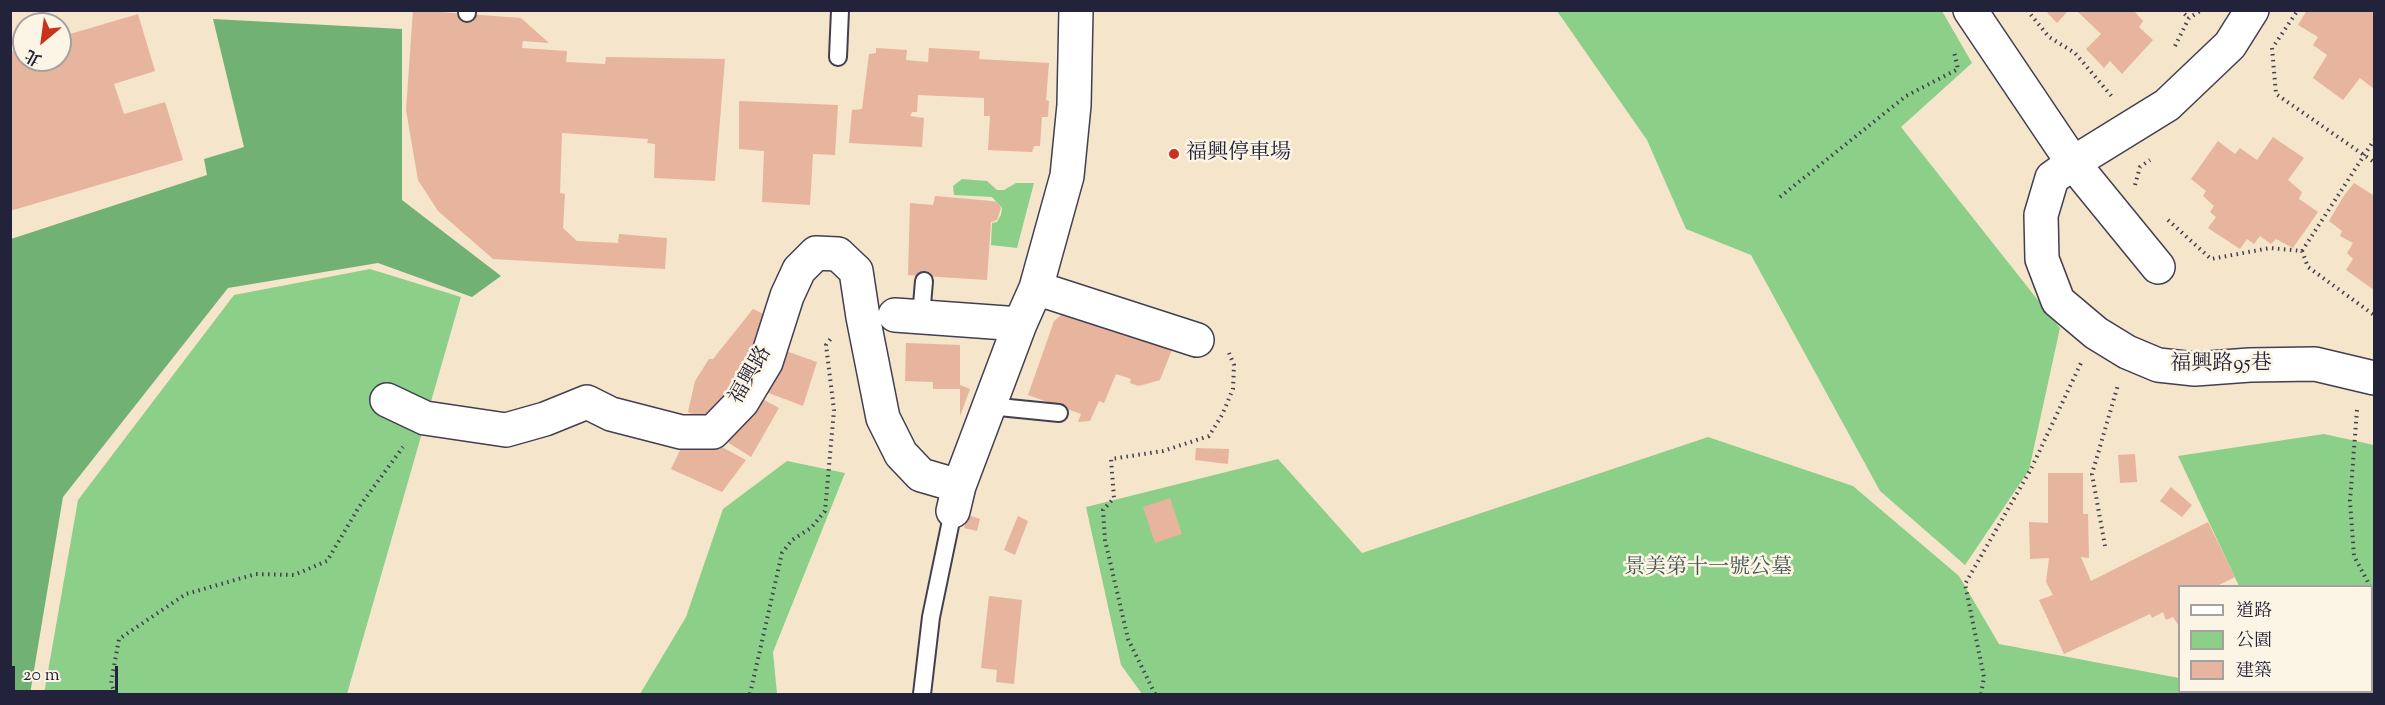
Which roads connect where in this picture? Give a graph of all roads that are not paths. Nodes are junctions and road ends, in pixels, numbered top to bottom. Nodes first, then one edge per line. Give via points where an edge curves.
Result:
1 (840, 10) edge
2 (1970, 10) edge
3 (2252, 10) edge
4 (1070, 11) edge
5 (838, 57) dead end
6 (2073, 163) junction
7 (2158, 267) dead end
8 (924, 281) dead end
9 (1036, 288) junction
10 (893, 317) junction
11 (1020, 324) junction
12 (1197, 340) road end
13 (2368, 376) edge
14 (387, 400) dead end
15 (989, 406) junction
16 (1059, 413) dead end
17 (956, 499) junction
18 (922, 694) edge

1 - 5 lane
2 - 6 street
3 - 6 street, 福興路95巷 via 2230,45 2167,105
4 - 9 street via 1074,105 1067,176
6 - 7 street
6 - 13 street, 福興路95巷 via 2052,178 2041,215 2043,259 2058,301 2096,333 2158,365 2195,369 2315,364
8 - 10 lane
9 - 11 street
9 - 12 street
10 - 11 street
10 - 14 street, 福興路 via 838,254 816,253 799,270 787,296 766,362 742,402 713,432 681,432 610,414 587,402 506,430 424,418
10 - 17 street, 福興路 via 883,418 901,454 921,475
11 - 15 street
15 - 16 lane
15 - 17 street
17 - 18 lane via 931,617

